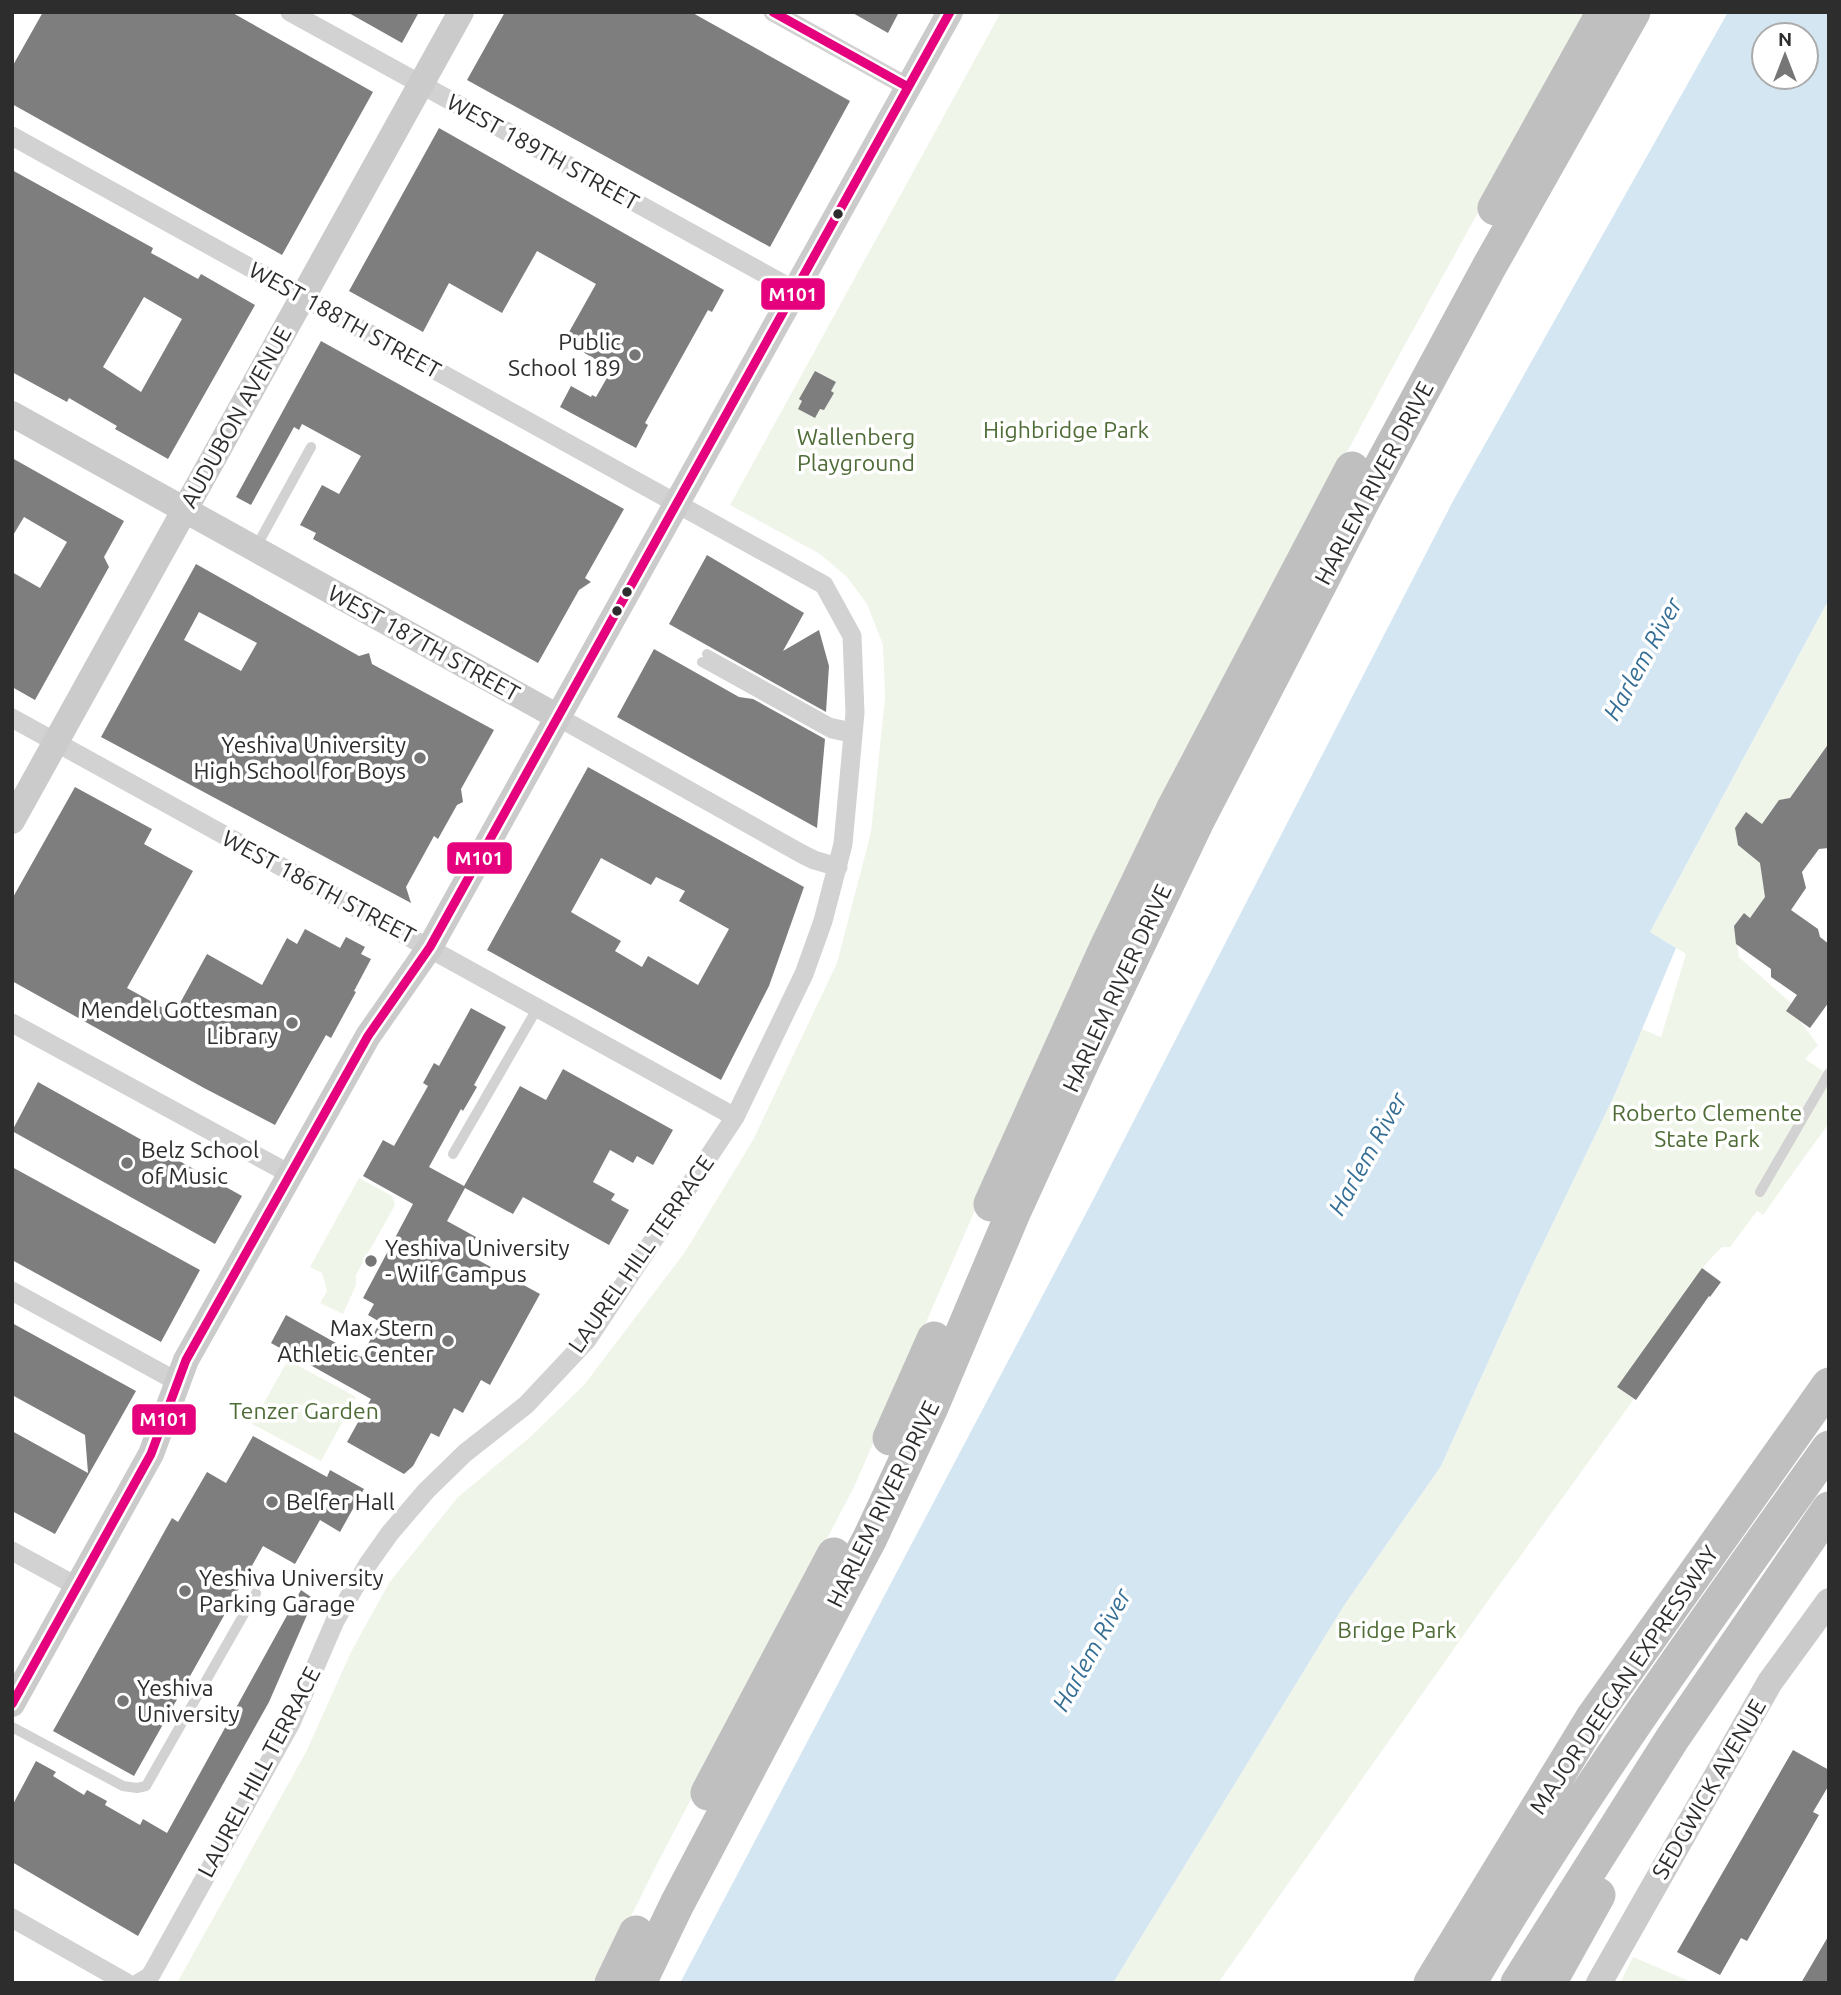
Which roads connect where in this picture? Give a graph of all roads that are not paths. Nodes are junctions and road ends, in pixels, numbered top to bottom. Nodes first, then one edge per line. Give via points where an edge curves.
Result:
1 (290, 12) edge
2 (461, 12) edge
3 (773, 12) edge
4 (950, 12) edge
5 (1604, 12) edge
6 (1633, 12) edge
7 (421, 85) junction
8 (908, 87) junction
9 (12, 136) edge
10 (796, 291) junction
11 (303, 297) junction
12 (12, 414) edge
13 (310, 447) dead end
14 (678, 503) junction
15 (185, 510) junction
16 (255, 549) junction
17 (705, 658) dead end
18 (558, 717) junction
19 (12, 718) edge
20 (853, 733) junction
21 (56, 743) junction
22 (12, 821) edge
23 (838, 867) junction
24 (430, 947) junction
25 (538, 1007) junction
26 (12, 1023) edge
27 (1829, 1073) edge
28 (735, 1117) junction
29 (453, 1154) dead end
30 (290, 1174) junction
31 (1760, 1192) dead end
32 (12, 1291) edge
33 (176, 1381) junction
34 (1829, 1385) edge
35 (1829, 1448) edge
36 (1828, 1510) edge
37 (12, 1551) edge
38 (78, 1587) junction
39 (256, 1593) dead end
40 (1829, 1601) edge
41 (12, 1704) edge
42 (1592, 1720) junction
43 (12, 1727) edge
44 (12, 1918) edge
45 (127, 1983) edge
46 (139, 1983) edge
47 (612, 1983) edge
48 (639, 1983) edge
49 (1407, 1983) edge
50 (1432, 1983) edge
51 (1469, 1983) edge
52 (1518, 1983) edge
53 (1549, 1983) edge
54 (1599, 1983) edge

1 - 7 street, WEST 189TH STREET
2 - 7 main road, AUDUBON AVENUE
3 - 8 street
4 - 8 main road
5 - 47 highway, HARLEM RIVER DRIVE via 1424,336 1173,810 1059,1050 848,1527
6 - 48 highway, HARLEM RIVER DRIVE via 1375,478 1197,821 1013,1213 870,1538
7 - 10 street, WEST 189TH STREET
7 - 11 main road, AUDUBON AVENUE
8 - 10 main road
9 - 11 street, WEST 188TH STREET
10 - 14 main road
11 - 14 street, WEST 188TH STREET
11 - 15 main road, AUDUBON AVENUE
12 - 15 main road, WEST 187TH STREET
13 - 16 lane
14 - 18 main road
14 - 20 street, LAUREL HILL TERRACE via 824,585 852,636
15 - 16 main road, WEST 187TH STREET
15 - 21 main road, AUDUBON AVENUE
16 - 18 main road, WEST 187TH STREET
17 - 20 lane via 830,733
18 - 23 street, WEST 187TH STREET via 802,854
18 - 24 main road
19 - 21 street, WEST 186TH STREET
20 - 23 street, LAUREL HILL TERRACE
21 - 22 main road, AUDUBON AVENUE
21 - 24 street, WEST 186TH STREET
23 - 28 street, LAUREL HILL TERRACE via 804,974
24 - 25 street, WEST 186TH STREET
24 - 30 main road via 368,1036
25 - 28 street, WEST 186TH STREET
25 - 29 lane
26 - 30 street
27 - 31 lane
28 - 46 street, LAUREL HILL TERRACE via 587,1340 526,1405 432,1484 379,1548 335,1621 297,1710 251,1794 152,1973
30 - 33 main road
32 - 33 street
33 - 38 main road via 151,1454
34 - 42 highway, MAJOR DEEGAN EXPRESSWAY
35 - 51 highway, MAJOR DEEGAN EXPRESSWAY via 1635,1721
36 - 52 highway via 1643,1783
36 - 53 highway
37 - 38 street
38 - 41 main road
39 - 43 lane via 146,1786 123,1786
40 - 54 main road, SEDGWICK AVENUE via 1770,1682
42 - 49 highway via 1485,1853
42 - 50 highway, MAJOR DEEGAN EXPRESSWAY
44 - 45 street

